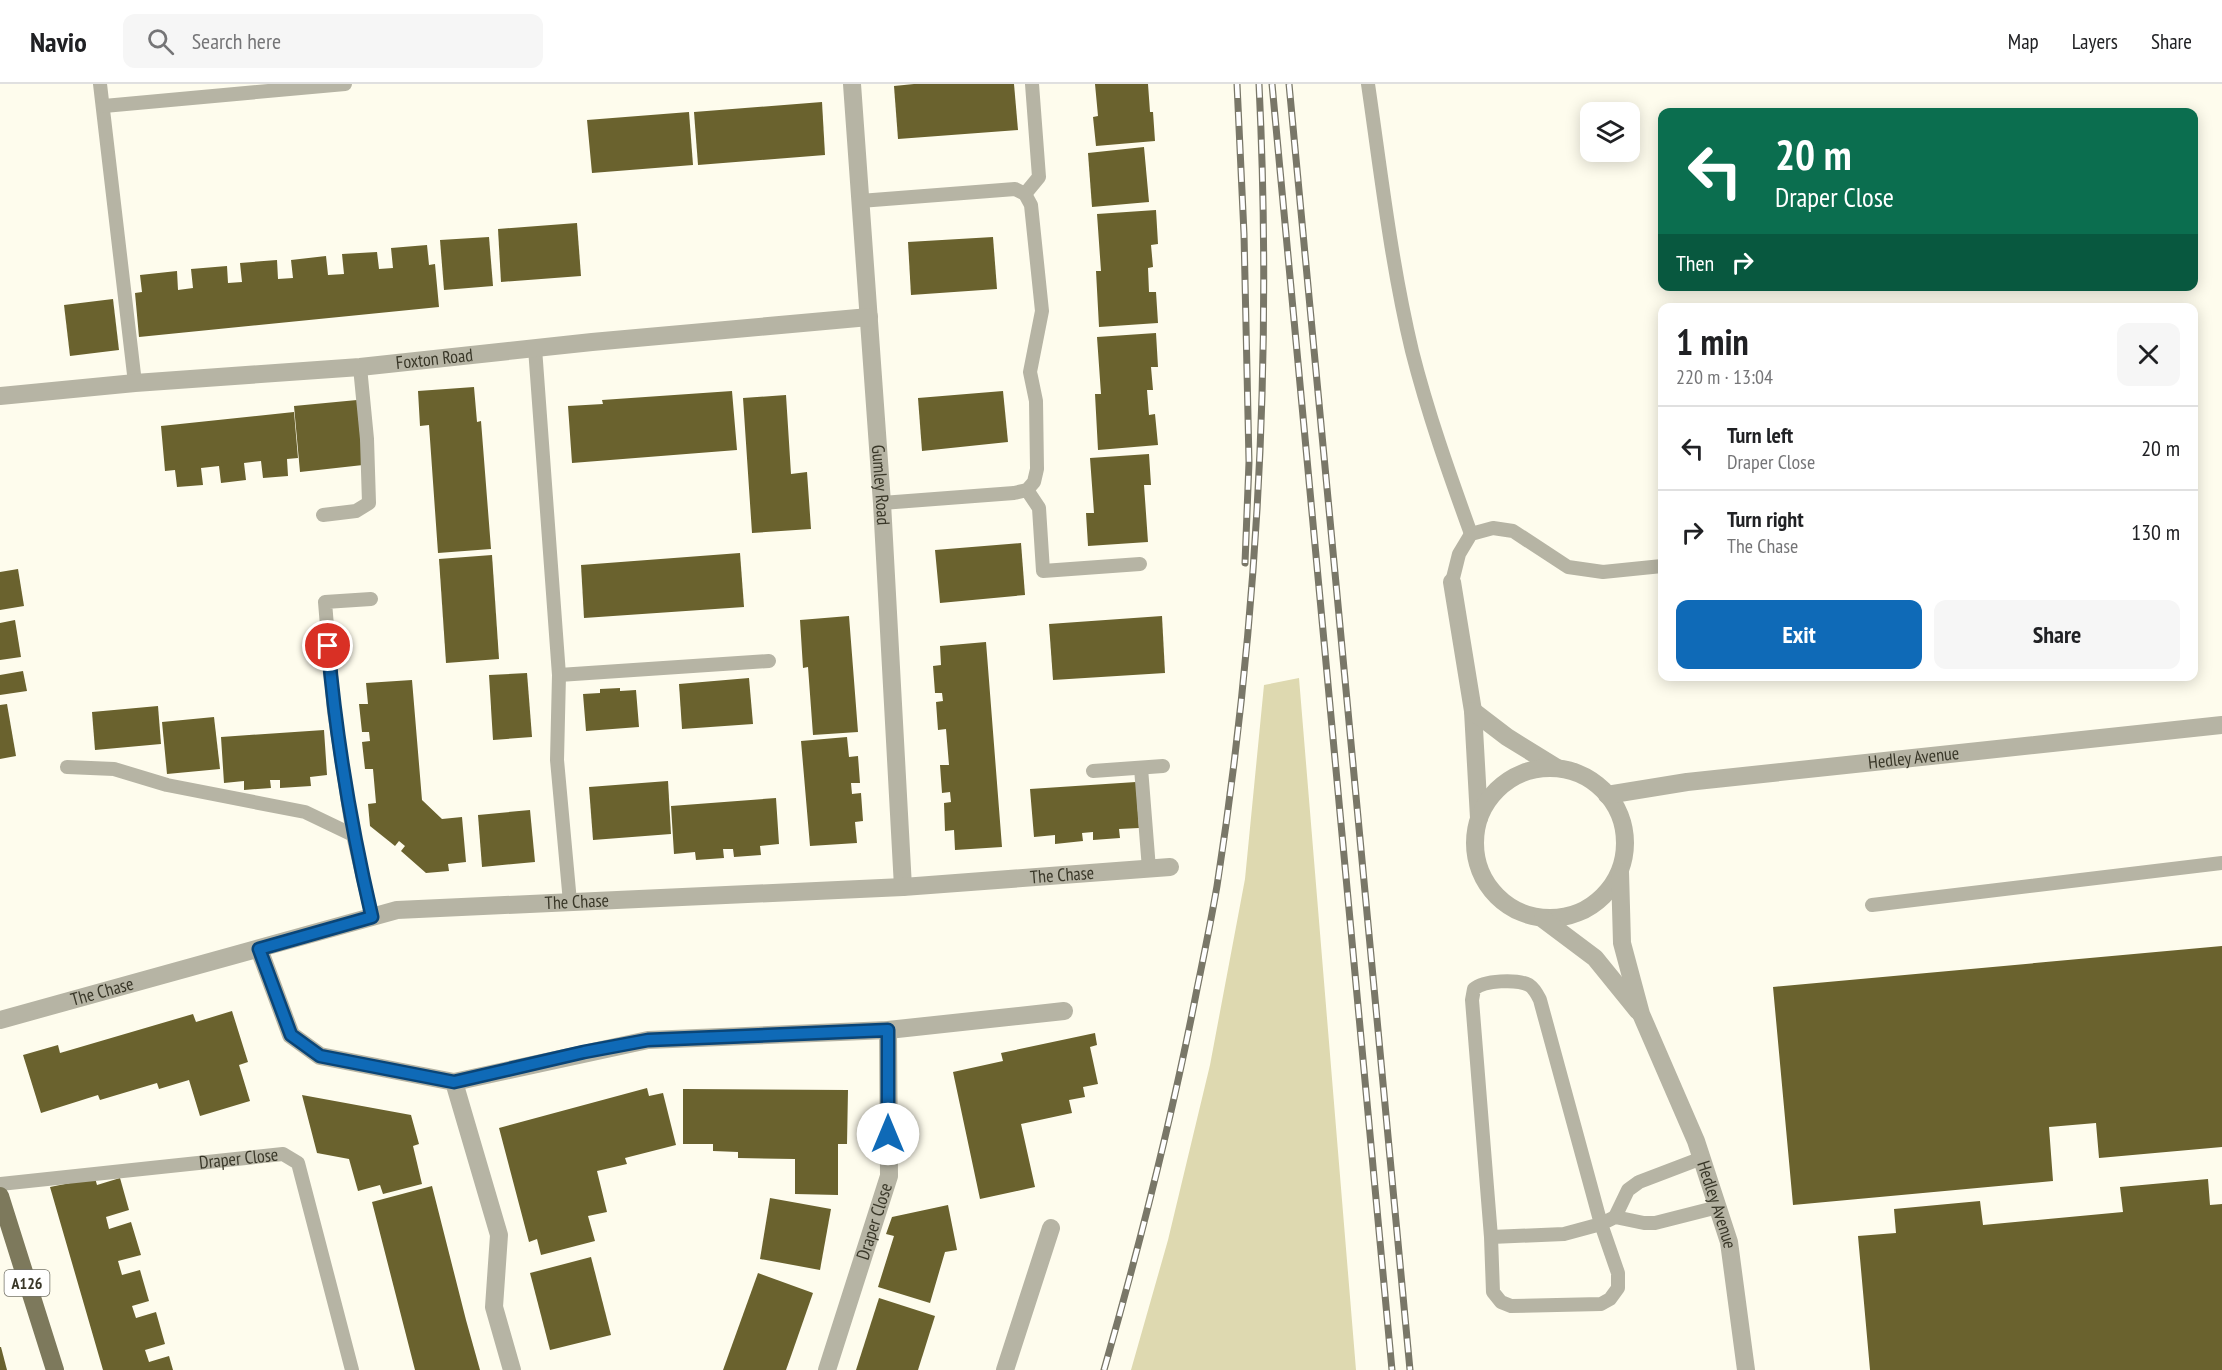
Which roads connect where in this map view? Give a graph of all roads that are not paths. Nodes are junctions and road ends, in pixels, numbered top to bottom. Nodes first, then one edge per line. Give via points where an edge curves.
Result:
1 (100, 84) edge
2 (345, 84) edge
3 (852, 84) edge
4 (1032, 84) edge
5 (1368, 84) edge
6 (104, 106) junction
7 (1025, 194) junction
8 (860, 201) junction
9 (869, 317) junction
10 (535, 348) junction
11 (360, 367) junction
12 (135, 383) junction
13 (0, 396) edge
14 (1027, 490) junction
15 (882, 503) junction
16 (323, 515) dead end
17 (1471, 534) junction
18 (1140, 564) dead end
19 (1658, 566) edge
20 (1452, 582) joint
21 (371, 598) dead end
22 (769, 661) dead end
23 (559, 675) junction
24 (1473, 711) junction
25 (2222, 725) edge
26 (1163, 766) dead end
27 (67, 767) dead end
28 (1141, 768) junction
29 (1557, 768) junction
30 (1094, 771) dead end
31 (1606, 795) junction
32 (1479, 818) junction
33 (353, 836) junction
34 (2222, 863) edge
35 (1170, 867) dead end
36 (1149, 869) junction
37 (1620, 872) junction
38 (903, 887) junction
39 (570, 902) junction
40 (1872, 905) dead end
41 (372, 917) junction
42 (1543, 919) junction
43 (259, 949) junction
44 (1064, 1011) dead end
45 (1641, 1014) junction
46 (0, 1020) edge
47 (888, 1030) junction
48 (454, 1082) junction
49 (1702, 1158) junction
50 (0, 1184) edge
51 (0, 1196) edge
52 (1718, 1207) junction
53 (1616, 1217) junction
54 (1601, 1224) junction
55 (1051, 1228) dead end
56 (1491, 1237) junction
57 (55, 1370) edge
58 (352, 1370) edge
59 (513, 1370) edge
60 (827, 1370) edge
61 (1005, 1370) edge
62 (1746, 1370) edge

1 - 6 lane
2 - 6 lane
3 - 8 street, Gumley Road
4 - 7 lane via 1038,177
5 - 17 lane via 1390,241 1412,350 1436,438
6 - 12 lane
7 - 8 lane via 1015,189
7 - 14 lane via 1034,223 1042,311 1030,372 1036,401 1037,469
8 - 9 street, Gumley Road
9 - 10 street, Foxton Road
9 - 15 street, Gumley Road
10 - 11 street, Foxton Road
10 - 23 lane
11 - 12 street, Foxton Road
11 - 16 lane via 369,503 356,511
12 - 13 street, Foxton Road
14 - 15 lane
14 - 18 lane via 1039,508 1043,571
15 - 38 street, Gumley Road
17 - 19 lane via 1493,528 1513,531 1568,567 1603,572
17 - 20 lane via 1459,555
20 - 24 street
21 - 33 lane via 325,602 334,711
22 - 23 lane
23 - 39 lane via 557,760
24 - 29 street
24 - 32 street
25 - 31 street, Hedley Avenue via 1699,781
26 - 28 lane
27 - 33 lane via 114,769 167,785 305,812
28 - 30 lane
28 - 36 lane
29 - 31 street, Hedley Avenue via 1577,772 1601,787
29 - 32 street, Hedley Avenue via 1531,770 1504,782 1491,795
31 - 37 street, Hedley Avenue via 1617,808 1624,829
32 - 42 street, Hedley Avenue via 1474,841 1478,867 1487,885 1505,905
33 - 41 lane
34 - 40 lane
35 - 36 street, The Chase
36 - 38 street, The Chase
37 - 42 street, Hedley Avenue via 1605,894 1581,912
37 - 45 street, Hedley Avenue via 1622,943
38 - 39 street, The Chase
39 - 41 street, The Chase via 397,910
41 - 43 street, The Chase
42 - 45 street, Hedley Avenue via 1595,958
43 - 46 street, The Chase
43 - 48 street via 291,1035 320,1056
44 - 47 street
45 - 49 street, Hedley Avenue
47 - 48 street via 648,1040
47 - 60 street, Draper Close via 889,1176
48 - 59 street via 499,1234 494,1307
49 - 52 street, Hedley Avenue
49 - 53 lane via 1638,1182 1628,1190
50 - 58 lane, Draper Close via 283,1154 298,1163
51 - 57 main road, A126
52 - 53 lane via 1655,1223
52 - 62 street, Hedley Avenue via 1729,1242
53 - 54 lane
54 - 56 lane via 1564,1234
54 - 56 lane via 1618,1273 1618,1288 1601,1304 1511,1306 1501,1302 1493,1292
54 - 56 lane via 1540,1000 1527,984 1491,981 1474,989 1472,1000
55 - 61 street

